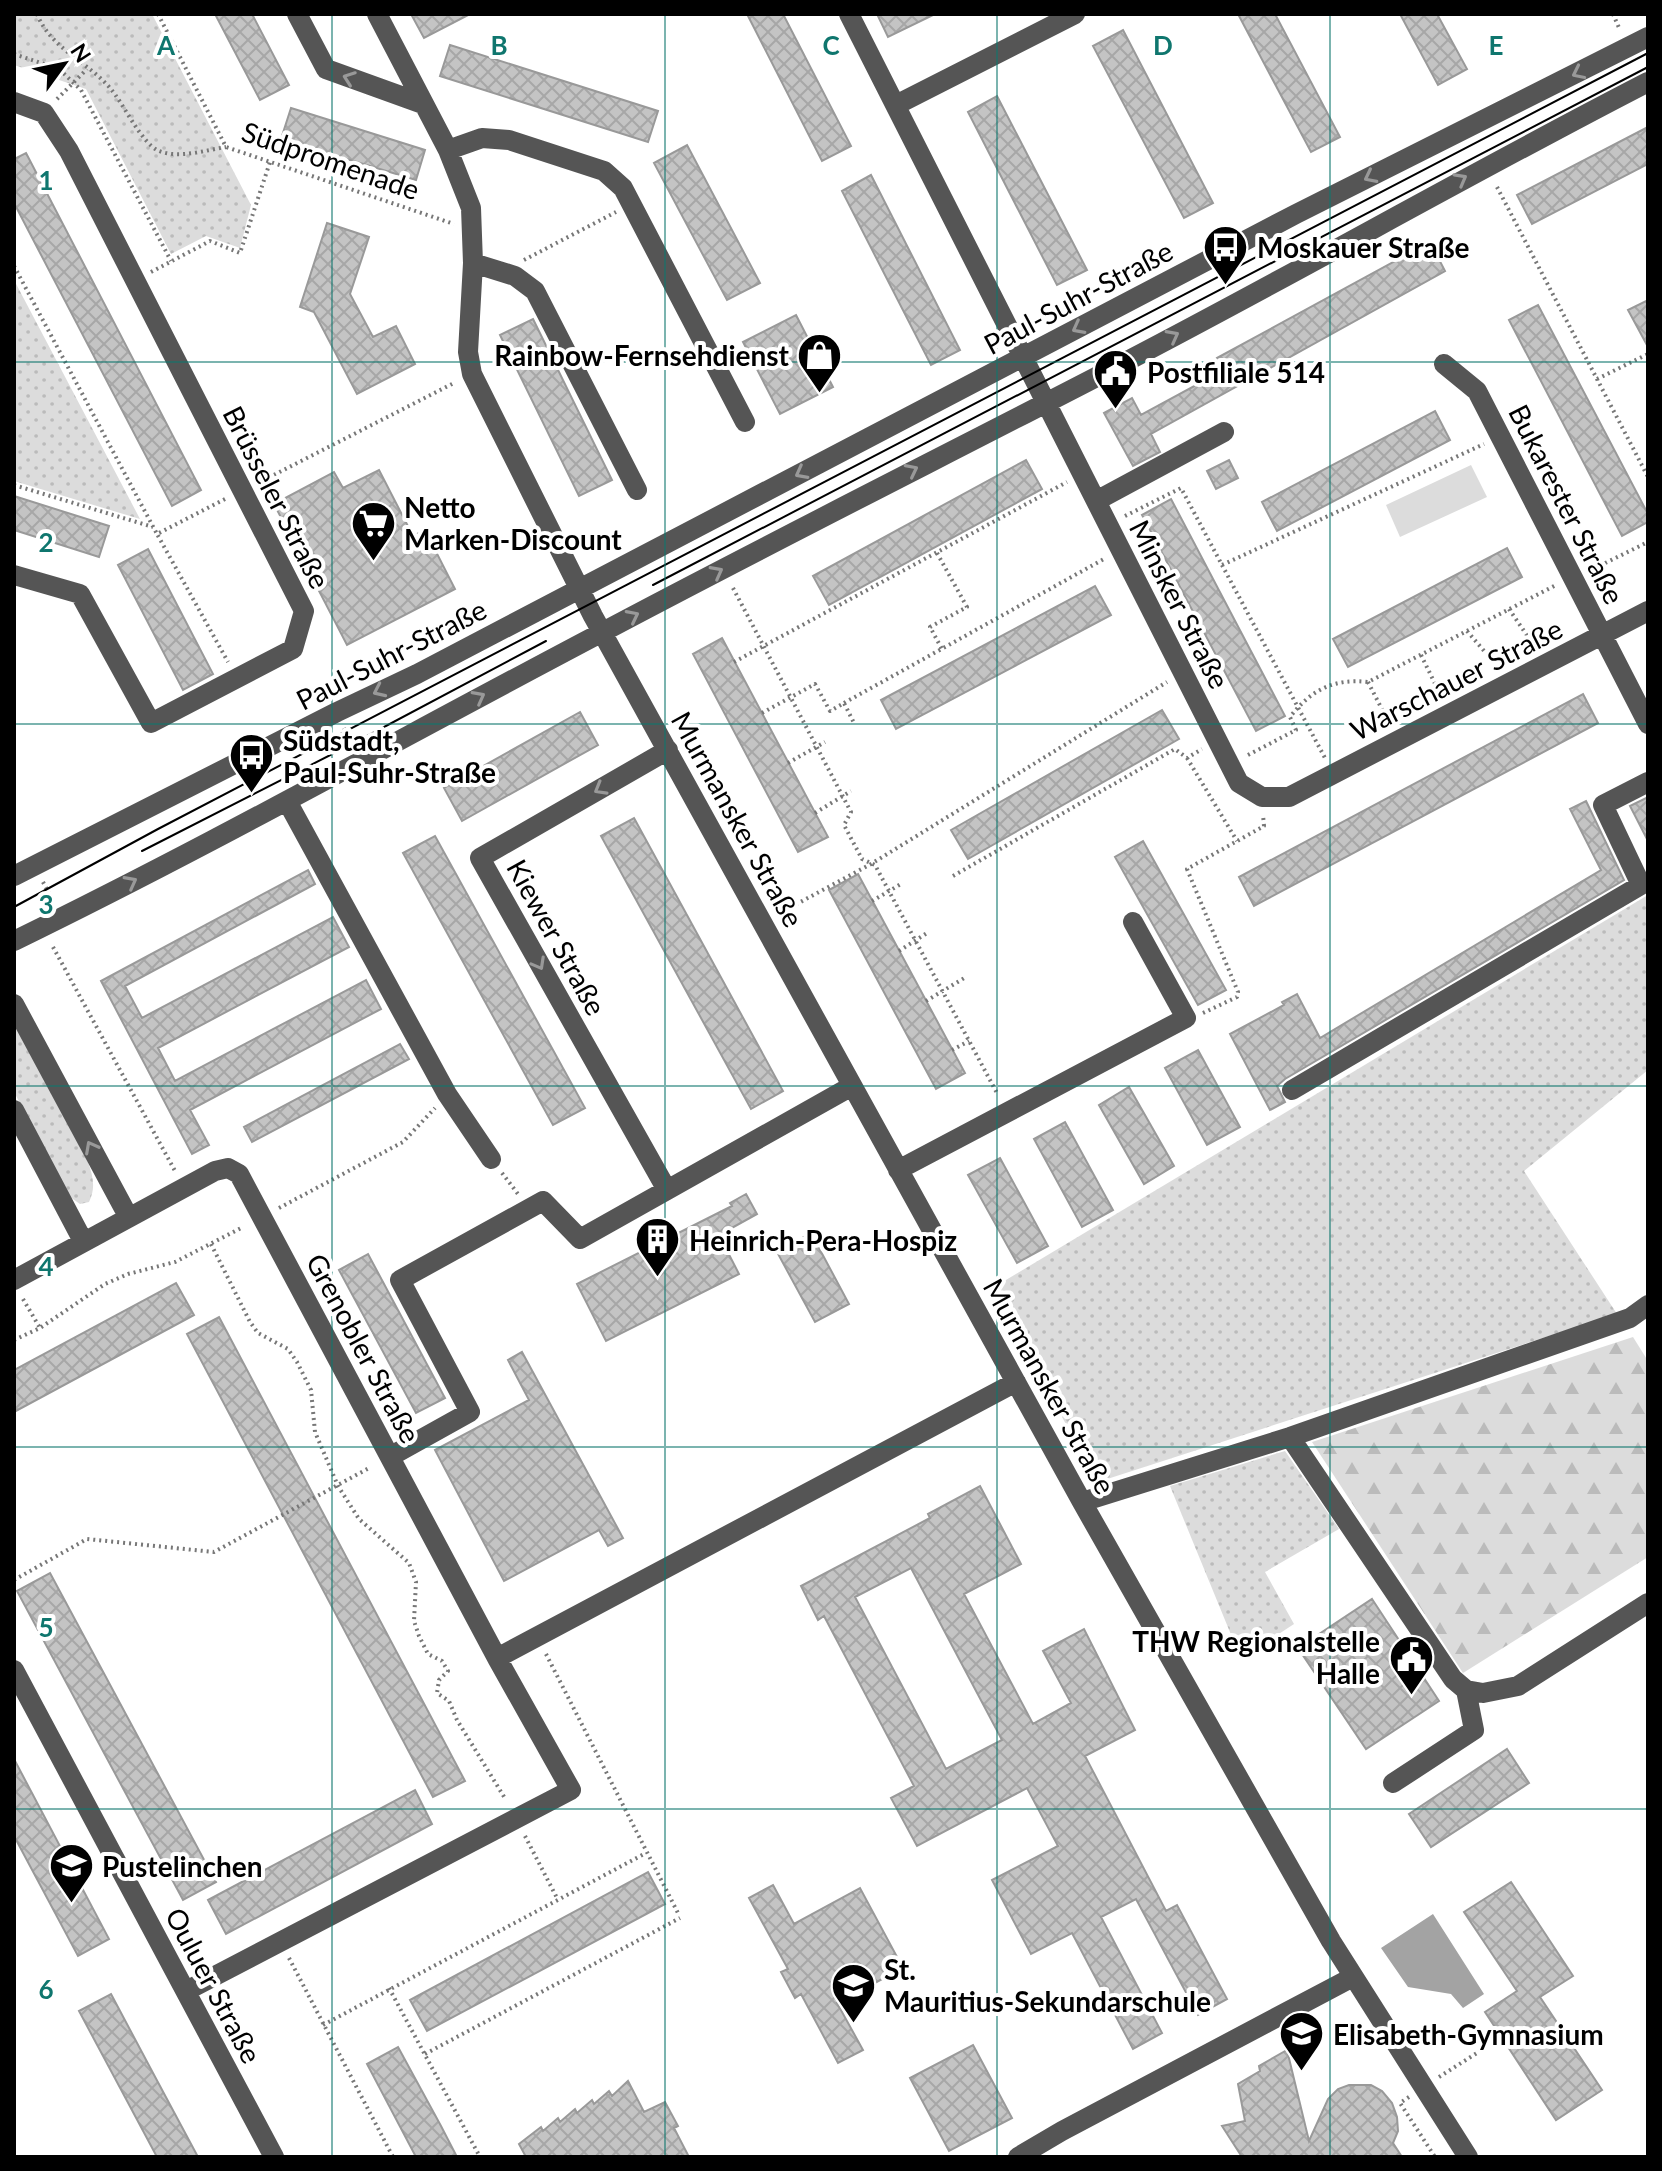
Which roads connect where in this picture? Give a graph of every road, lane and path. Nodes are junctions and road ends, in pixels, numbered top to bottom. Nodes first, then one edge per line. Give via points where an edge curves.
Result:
1 (37, 14) edge
2 (158, 14) edge
3 (297, 14) edge
4 (377, 14) edge
5 (849, 14) edge
6 (1075, 14) edge
7 (1648, 37) edge
8 (14, 54) edge
9 (87, 68) junction
10 (73, 81) junction
11 (1648, 82) edge
12 (14, 102) edge
13 (423, 104) junction
14 (896, 105) junction
15 (44, 113) junction
16 (226, 147) junction
17 (448, 150) junction
18 (270, 162) junction
19 (1497, 187) dead end
20 (631, 204) junction
21 (471, 230) junction
22 (171, 261) junction
23 (473, 263) junction
24 (14, 266) edge
25 (501, 272) junction
26 (135, 280) junction
27 (1648, 354) edge
28 (1023, 357) junction
29 (1444, 364) dead end
30 (472, 374) junction
31 (1597, 379) junction
32 (1046, 401) junction
33 (745, 422) dead end
34 (1224, 432) dead end
35 (1501, 436) junction
36 (1648, 477) edge
37 (1071, 480) dead end
38 (14, 485) edge
39 (637, 490) dead end
40 (243, 491) junction
41 (1096, 501) junction
42 (1119, 519) dead end
43 (153, 527) junction
44 (157, 534) junction
45 (1648, 542) edge
46 (937, 553) junction
47 (1110, 556) dead end
48 (1222, 565) junction
49 (14, 575) edge
50 (1574, 579) junction
51 (733, 588) dead end
52 (579, 589) junction
53 (1509, 609) junction
54 (1648, 611) edge
55 (1467, 631) junction
56 (601, 632) junction
57 (1602, 635) junction
58 (763, 647) junction
59 (942, 649) junction
60 (1421, 655) junction
61 (734, 662) dead end
62 (1546, 664) junction
63 (237, 678) junction
64 (1173, 679) dead end
65 (1368, 682) junction
66 (1511, 682) junction
67 (790, 697) junction
68 (844, 703) junction
69 (1298, 706) junction
70 (337, 712) junction
71 (762, 713) dead end
72 (1450, 714) junction
73 (854, 723) dead end
74 (1648, 724) edge
75 (1399, 740) junction
76 (825, 742) dead end
77 (816, 747) junction
78 (668, 750) junction
79 (1187, 758) junction
80 (360, 761) junction
81 (788, 763) dead end
82 (1230, 765) junction
83 (1333, 774) junction
84 (1648, 782) edge
85 (851, 791) dead end
86 (843, 797) junction
87 (1262, 797) junction
88 (287, 801) junction
89 (815, 813) dead end
90 (1237, 841) junction
91 (871, 864) junction
92 (35, 865) junction
93 (14, 876) edge
94 (953, 876) dead end
95 (901, 884) dead end
96 (889, 891) junction
97 (872, 901) dead end
98 (777, 914) dead end
99 (62, 918) junction
100 (1133, 922) dead end
101 (927, 933) dead end
102 (14, 941) edge
103 (915, 941) junction
104 (53, 947) dead end
105 (899, 951) dead end
106 (966, 977) dead end
107 (942, 991) junction
108 (926, 1001) dead end
109 (14, 1004) edge
110 (1186, 1018) junction
111 (969, 1041) junction
112 (952, 1050) dead end
113 (852, 1086) junction
114 (1292, 1090) dead end
115 (447, 1094) junction
116 (14, 1110) edge
117 (1008, 1112) junction
118 (491, 1159) joint
119 (898, 1170) junction
120 (184, 1187) junction
121 (667, 1190) junction
122 (524, 1212) junction
123 (128, 1216) junction
124 (262, 1217) junction
125 (83, 1241) junction
126 (211, 1244) junction
127 (17, 1287) edge
128 (1648, 1305) edge
129 (40, 1328) junction
130 (14, 1340) edge
131 (1016, 1382) junction
132 (1290, 1437) junction
133 (391, 1456) junction
134 (338, 1486) junction
135 (1082, 1502) junction
136 (14, 1580) edge
137 (1648, 1603) edge
138 (538, 1638) junction
139 (497, 1658) junction
140 (14, 1670) edge
141 (1466, 1690) junction
142 (1393, 1783) dead end
143 (517, 1820) junction
144 (646, 1853) junction
145 (557, 1898) junction
146 (281, 1942) junction
147 (1353, 1977) junction
148 (389, 1988) junction
149 (186, 1991) junction
150 (323, 2025) junction
151 (425, 2054) junction
152 (274, 2157) edge
153 (393, 2157) edge
154 (480, 2157) edge
155 (1018, 2157) edge
156 (1468, 2157) edge

1 - 9 path via 47,32
2 - 16 path, Südpromenade
13 -> 3 street via 326,69
4 - 13 street
5 - 14 street
6 - 14 street
7 -> 28 street, Paul-Suhr-Straße
8 - 10 path via 59,69
9 - 10 path
9 - 16 path via 107,84 157,150 183,154
10 - 15 path
10 - 22 path
32 -> 11 street
12 - 15 street
13 - 17 street
14 - 28 street
15 - 26 street, Brüsseler Straße
16 - 18 path, Südpromenade
17 - 20 street via 482,138 509,140 604,171
17 - 21 street via 471,208
18 - 21 path, Südpromenade
18 - 22 path via 240,253 210,241
19 - 31 path
20 - 25 path
20 - 33 street
21 - 23 street
22 - 26 path
23 - 25 street
23 - 30 street via 468,352
24 - 43 path
25 - 39 street via 535,291
26 - 40 street, Brüsseler Straße
27 - 31 path
28 - 32 street, Minsker Straße
28 -> 52 street, Paul-Suhr-Straße
29 - 35 street, Bukarester Straße via 1477,391
30 - 40 path
30 - 52 street
31 - 36 path
32 - 41 street, Minsker Straße
56 -> 32 street
34 - 41 street
35 - 48 path
35 - 50 street, Bukarester Straße
37 - 46 path
38 - 43 path
40 - 44 path
40 - 63 street, Brüsseler Straße via 304,611 293,649
41 - 82 street, Minsker Straße
42 - 48 path via 1181,488
43 - 44 path
44 - 63 path
45 - 50 path
46 - 58 path
46 - 59 path via 967,607 930,627
47 - 59 path
48 - 69 path
49 - 63 street, Brüsseler Straße via 80,594 151,723
50 - 53 path
50 - 57 street, Bukarester Straße
51 - 58 path
52 - 56 street
52 -> 70 street, Paul-Suhr-Straße
53 - 55 path
53 - 62 path
54 - 57 street, Warschauer Straße
55 - 60 path
55 - 66 path
56 - 78 street, Murmansker Straße
80 -> 56 street
57 - 62 street, Warschauer Straße
57 - 74 street, Bukarester Straße
58 - 61 path
58 - 67 path
59 - 68 path
60 - 65 path
60 - 72 path
62 - 66 street, Warschauer Straße
64 - 91 path
65 - 69 path via 1345,679
65 - 75 path
66 - 72 street, Warschauer Straße
67 - 68 path via 815,684 830,711
67 - 71 path
67 - 77 path
68 - 73 path
69 - 82 path via 1290,717 1296,730
69 - 83 path
70 - 80 path
70 - 92 street, Paul-Suhr-Straße
72 - 75 street, Warschauer Straße
75 - 83 street, Warschauer Straße
76 - 77 path
77 - 81 path
77 - 86 path
78 - 113 street, Murmansker Straße
78 -> 121 street, Kiewer Straße via 480,858
79 - 82 path via 1207,746
79 - 90 path
79 - 94 path via 1175,749
80 - 88 street
82 - 87 street, Minsker Straße via 1239,783
83 - 87 street, Warschauer Straße via 1289,797
84 - 114 street via 1603,805 1641,885
85 - 86 path
86 - 89 path
86 - 91 path via 851,812 844,825 862,859
87 - 90 path via 1264,826
99 -> 88 street
88 - 115 street
90 - 110 path via 1187,869 1237,997
91 - 96 path
91 - 98 path
92 - 93 street, Paul-Suhr-Straße
92 - 99 path
95 - 96 path
96 - 97 path
96 - 103 path
99 - 102 street
100 - 110 street
101 - 103 path
103 - 105 path
103 - 107 path
104 - 120 path
106 - 107 path
107 - 108 path
107 - 111 path
123 -> 109 street
110 - 117 street
111 - 112 path
111 - 117 path
113 - 119 street, Murmansker Straße
113 - 121 street
115 - 118 street
115 - 124 path via 403,1142
116 - 125 street
117 - 119 street
118 - 122 path
119 - 131 street, Murmansker Straße
120 - 123 street, Grenobler Straße
120 - 124 street, Grenobler Straße via 228,1168 239,1174
121 - 122 street via 580,1239 543,1201
122 - 133 street via 400,1280 470,1412
123 - 125 street, Grenobler Straße
124 - 126 path
124 - 133 street, Grenobler Straße
125 - 127 street, Grenobler Straße
126 - 129 path via 175,1262 105,1284
126 - 134 path via 258,1333 288,1349 297,1362 311,1390 315,1432
127 - 129 path
128 - 132 street via 1630,1318
129 - 130 path
131 - 135 street, Murmansker Straße
131 - 138 street
132 - 135 street
132 - 141 street via 1453,1679
133 - 134 path
133 - 139 street, Grenobler Straße
134 - 136 path via 214,1552 87,1539
134 - 143 path via 359,1519 409,1563 416,1582 414,1621 419,1636 428,1654 448,1671 439,1680 437,1693 449,1701
135 - 147 street, Murmansker Straße
137 - 141 street via 1518,1686 1483,1693
138 - 139 street
138 - 144 path
139 - 143 street, Grenobler Straße via 571,1790
140 - 149 street, Ouluer Straße
141 - 142 street via 1474,1730
143 - 145 path
143 - 146 street, Grenobler Straße
144 - 145 path
144 - 151 path via 680,1916
145 - 148 path
146 - 149 street, Grenobler Straße
146 - 150 path
147 - 155 street
147 - 156 street, Murmansker Straße
148 - 150 path
148 - 151 path
149 - 152 street, Ouluer Straße
150 - 153 path
151 - 154 path

